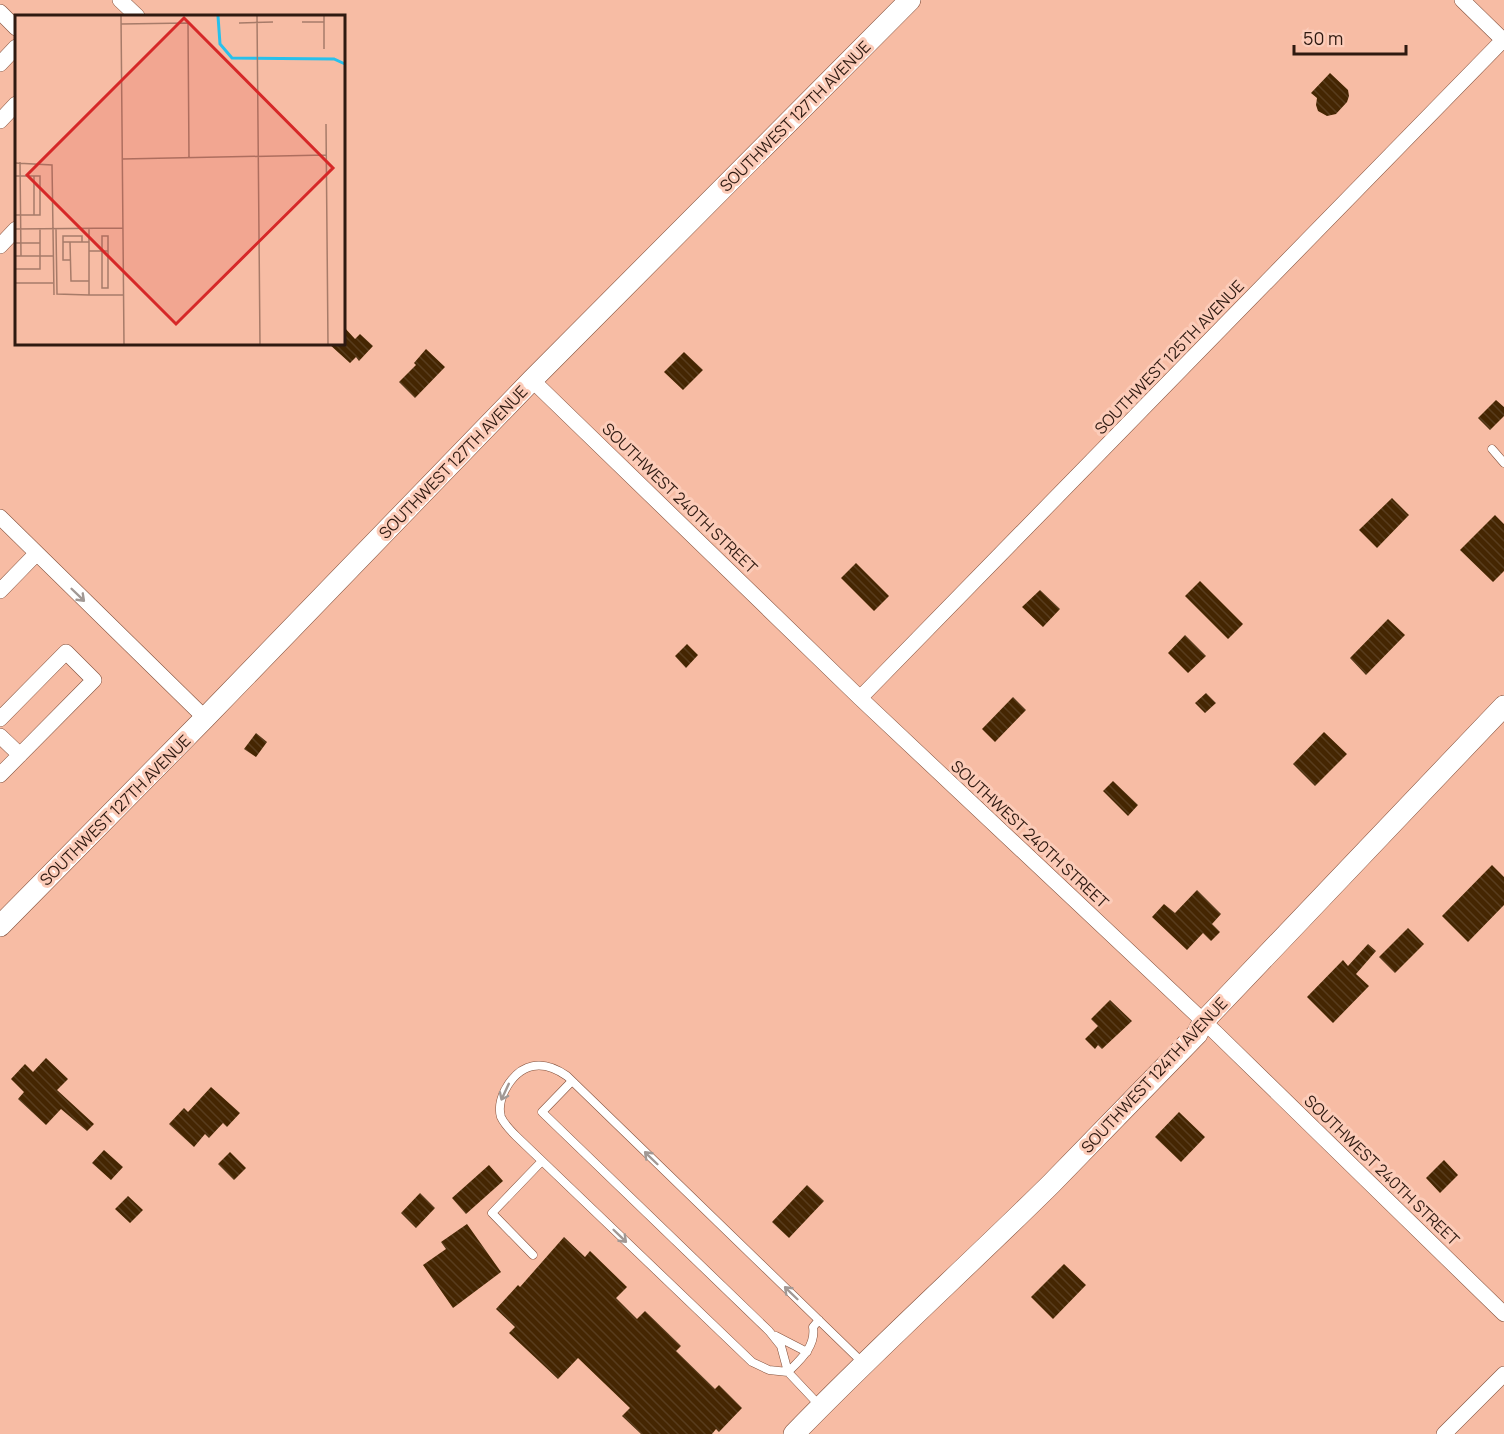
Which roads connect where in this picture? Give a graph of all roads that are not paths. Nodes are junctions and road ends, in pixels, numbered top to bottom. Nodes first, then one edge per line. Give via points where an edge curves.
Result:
1 (120, 0) edge
2 (909, 0) edge
3 (1462, 0) edge
4 (0, 12) edge
5 (136, 15) edge
6 (15, 27) edge
7 (1504, 40) edge
8 (15, 48) edge
9 (0, 64) edge
10 (15, 105) edge
11 (0, 121) edge
12 (15, 230) edge
13 (0, 246) edge
14 (532, 380) junction
15 (1492, 449) dead end
16 (1504, 463) edge
17 (0, 518) edge
18 (36, 554) junction
19 (0, 591) edge
20 (861, 698) junction
21 (1504, 706) edge
22 (205, 718) junction
23 (0, 719) edge
24 (0, 736) edge
25 (20, 755) junction
26 (0, 776) edge
27 (0, 926) edge
28 (1203, 1022) junction
29 (572, 1081) junction
30 (542, 1161) junction
31 (533, 1255) dead end
32 (1504, 1314) edge
33 (819, 1320) junction
34 (769, 1332) junction
35 (807, 1352) junction
36 (863, 1363) junction
37 (788, 1372) junction
38 (1504, 1374) edge
39 (821, 1406) junction
40 (794, 1434) edge
41 (1444, 1434) edge

1 - 5 street
2 - 14 street, SOUTHWEST 127TH AVENUE
3 - 7 street
4 - 6 street
7 - 20 street, SOUTHWEST 125TH AVENUE
8 - 9 street
10 - 11 street
12 - 13 street
14 - 20 street, SOUTHWEST 240TH STREET
14 - 22 street, SOUTHWEST 127TH AVENUE
15 - 16 lane
17 - 18 street
18 - 19 street
18 -> 22 street
20 - 28 street, SOUTHWEST 240TH STREET
21 - 28 street, SOUTHWEST 124TH AVENUE
22 - 27 street, SOUTHWEST 127TH AVENUE
23 - 25 street via 66,652 94,680
24 - 25 street
25 - 26 street
28 - 32 street, SOUTHWEST 240TH STREET
28 - 36 street, SOUTHWEST 124TH AVENUE via 1197,1034 1050,1184
29 -> 30 lane via 558,1069 538,1065 511,1079 502,1095 501,1118
33 -> 29 lane
29 - 34 lane via 543,1112
30 - 31 lane via 492,1213
30 -> 37 lane via 752,1362 769,1370
33 - 35 lane via 813,1327 813,1340
33 - 36 lane
34 - 35 lane
34 - 37 lane via 782,1346
35 - 37 lane
36 - 39 street, SOUTHWEST 124TH AVENUE
37 - 39 lane
38 - 41 street
39 - 40 street, SOUTHWEST 124TH AVENUE

